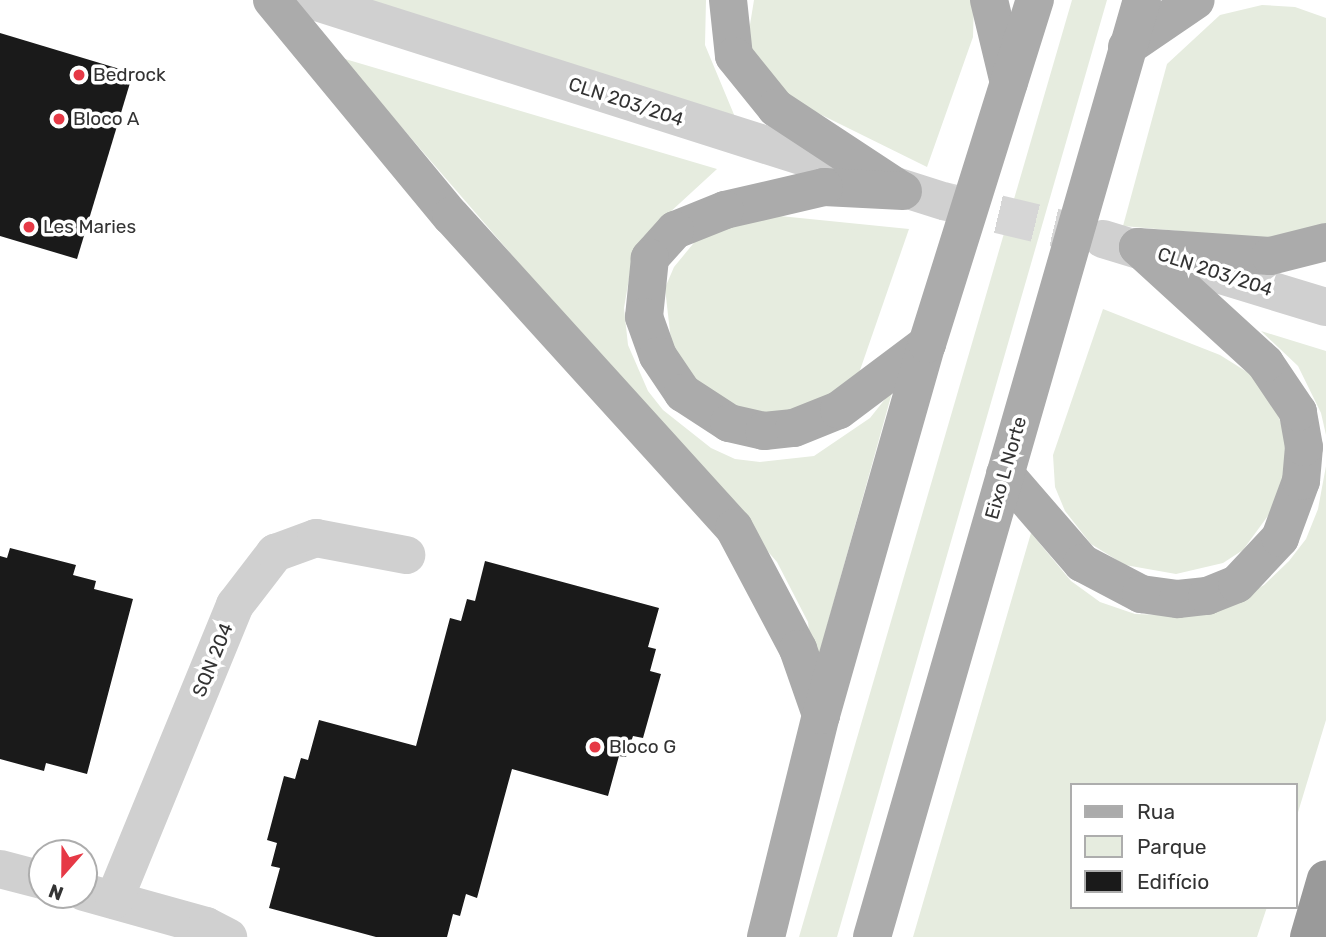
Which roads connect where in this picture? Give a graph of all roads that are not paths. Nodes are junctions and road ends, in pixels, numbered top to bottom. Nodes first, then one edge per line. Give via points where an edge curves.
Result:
1 (272, 0) edge
2 (310, 0) edge
3 (727, 0) edge
4 (989, 0) edge
5 (1035, 0) edge
6 (1142, 0) edge
7 (1196, 0) edge
8 (1128, 47) junction
9 (1010, 88) junction
10 (903, 191) junction
11 (943, 201) tunnel mouth
12 (1326, 242) edge
13 (1120, 243) junction
14 (1326, 307) edge
15 (927, 344) junction
16 (1005, 474) junction
17 (406, 555) dead end
18 (821, 715) junction
19 (0, 869) edge
20 (28, 876) edge
21 (1326, 879) edge
22 (99, 896) edge
23 (228, 937) edge
24 (766, 937) edge
25 (872, 937) edge
26 (1310, 937) edge

1 - 18 main road via 451,216 734,527 798,649
2 - 10 street, CLN 203/204
3 - 10 main road via 734,56 776,108
4 - 9 main road
5 - 9 main road
6 - 8 main road, Eixo L Norte
7 - 8 main road
8 - 16 main road, Eixo L Norte
9 - 15 main road
10 - 11 street, CLN 203/204
10 - 15 main road via 824,187 724,210 675,230 650,258 643,317 658,356 683,393 729,423 764,431 794,428 839,410
12 - 13 main road via 1270,256
13 - 14 street, CLN 203/204
13 - 16 main road via 1265,363 1298,412 1304,447 1301,481 1280,538 1237,584 1207,596 1178,599 1141,594 1082,563
15 - 18 main road
16 - 25 main road, Eixo L Norte
17 - 22 street, SQN 204 via 316,538 275,553 235,605
18 - 24 main road
19 - 20 street
21 - 26 highway
22 - 23 street, SQN 204

